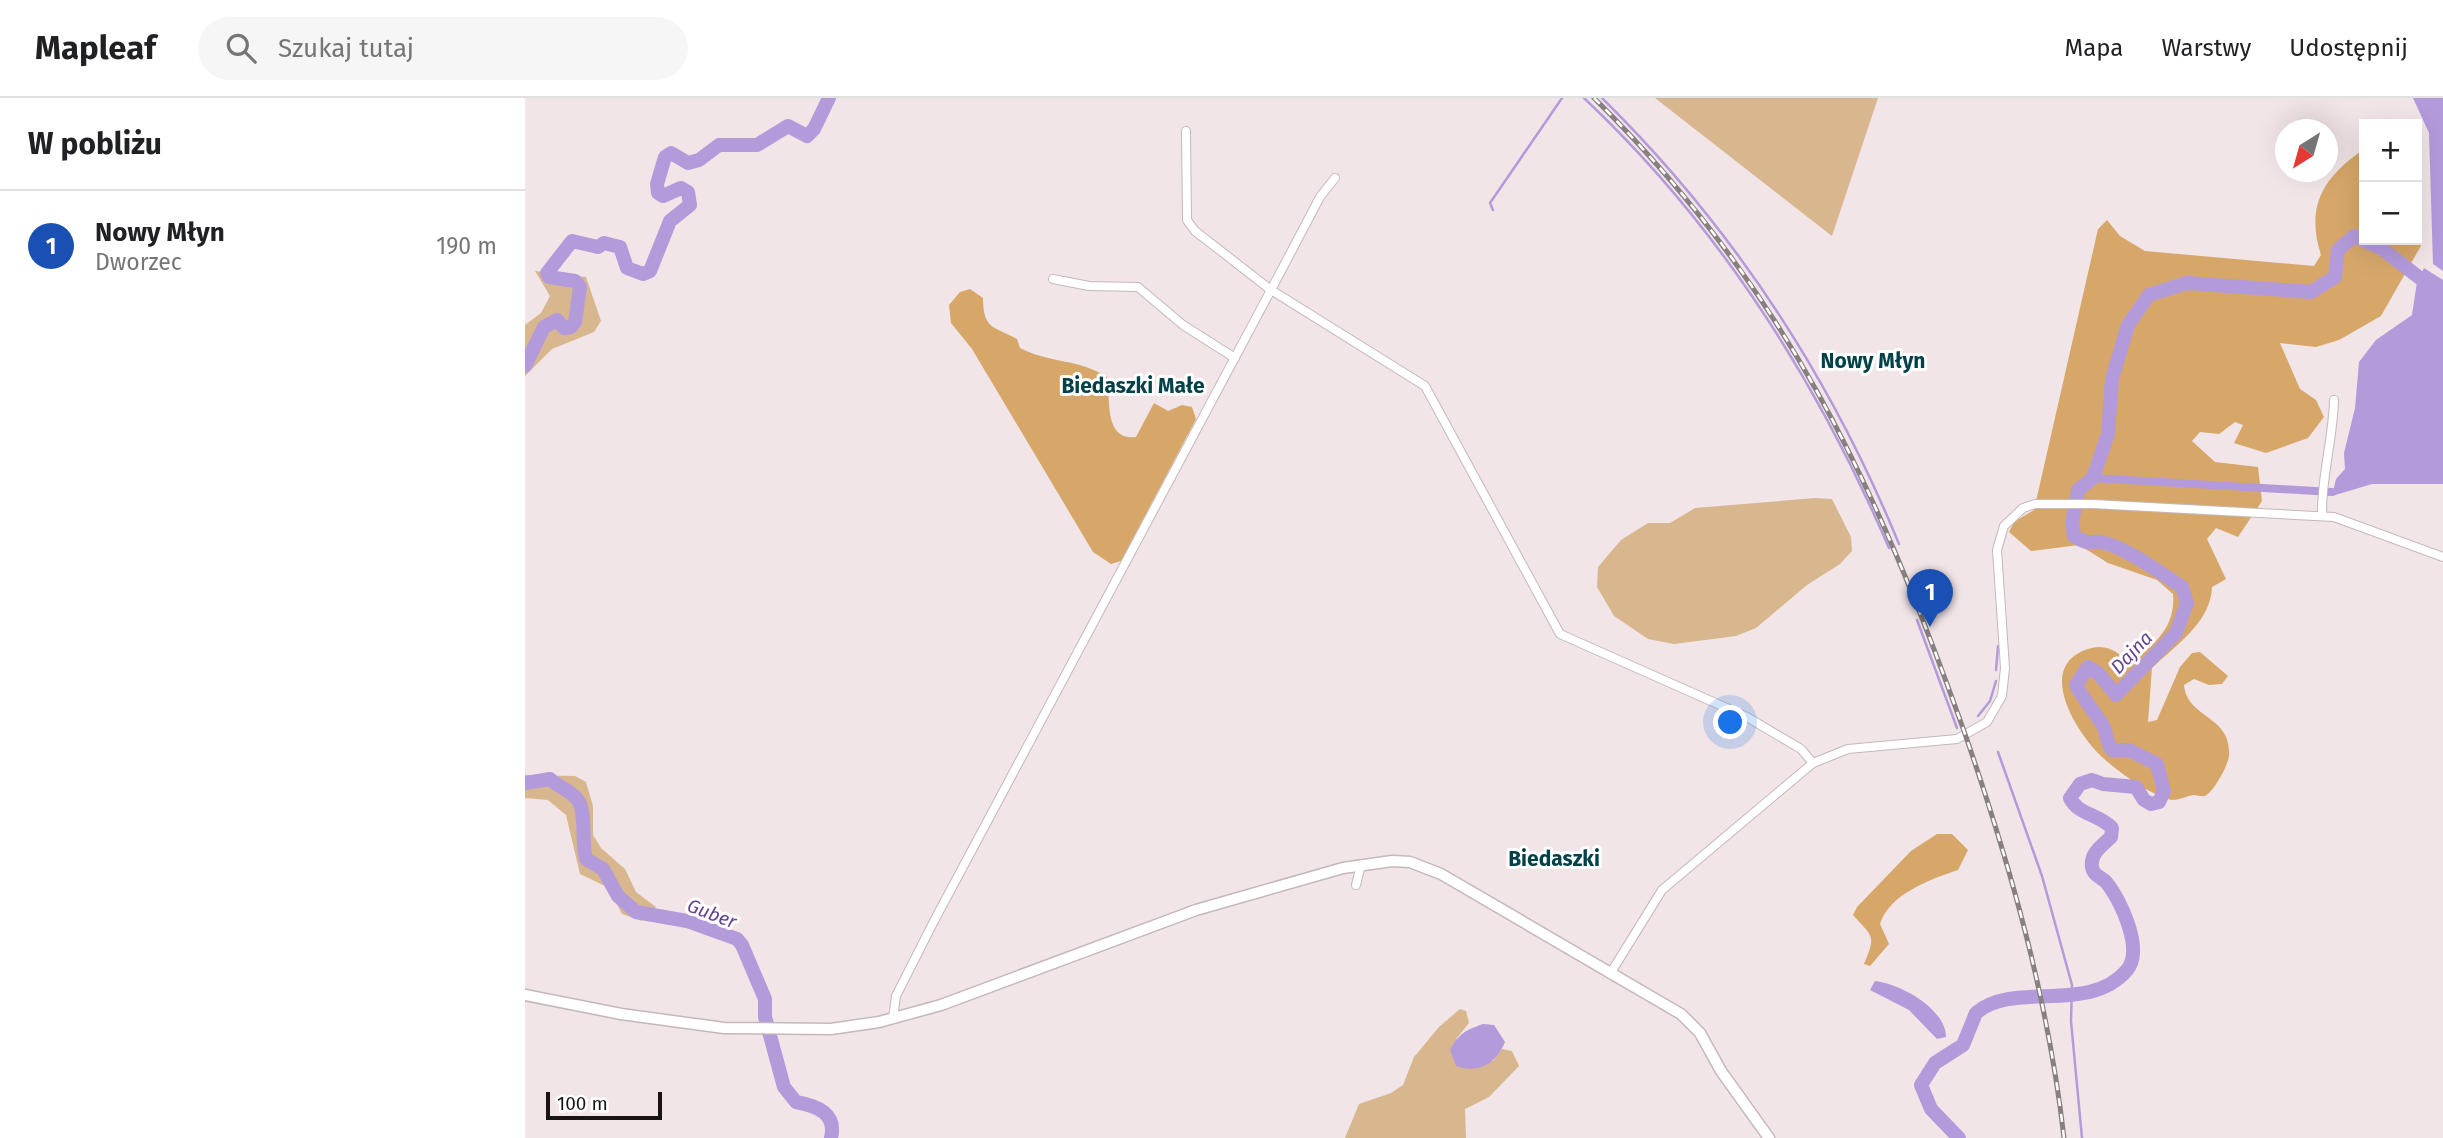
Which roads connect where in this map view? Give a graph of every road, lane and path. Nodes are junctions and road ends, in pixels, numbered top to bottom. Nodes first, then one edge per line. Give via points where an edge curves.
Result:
1 (1186, 131) dead end
2 (1335, 178) dead end
3 (1053, 279) dead end
4 (1271, 290) junction
5 (1235, 358) junction
6 (2334, 400) dead end
7 (2322, 516) junction
8 (2443, 557) edge
9 (1813, 763) junction
10 (1361, 865) junction
11 (1356, 885) dead end
12 (1610, 974) junction
13 (525, 995) edge
14 (893, 1019) junction
15 (1769, 1138) edge

1 - 4 street via 1188,220 1195,231
2 - 4 street via 1320,197
3 - 5 street via 1089,286 1138,287 1183,325
4 - 5 street
4 - 9 street via 1425,386 1560,634 1747,716 1801,748
5 - 14 street via 933,923 896,996
6 - 7 street
7 - 8 street via 2349,521
7 - 9 street via 2057,503 2023,508 2011,517 1999,537 2005,675 2001,699 1990,719 1957,739 1848,749
9 - 12 street via 1662,890
10 - 11 street
10 - 12 main road via 1401,861 1432,869
10 - 14 main road via 1196,910
12 - 15 main road via 1689,1021
13 - 14 main road via 660,1020 755,1029 847,1027

